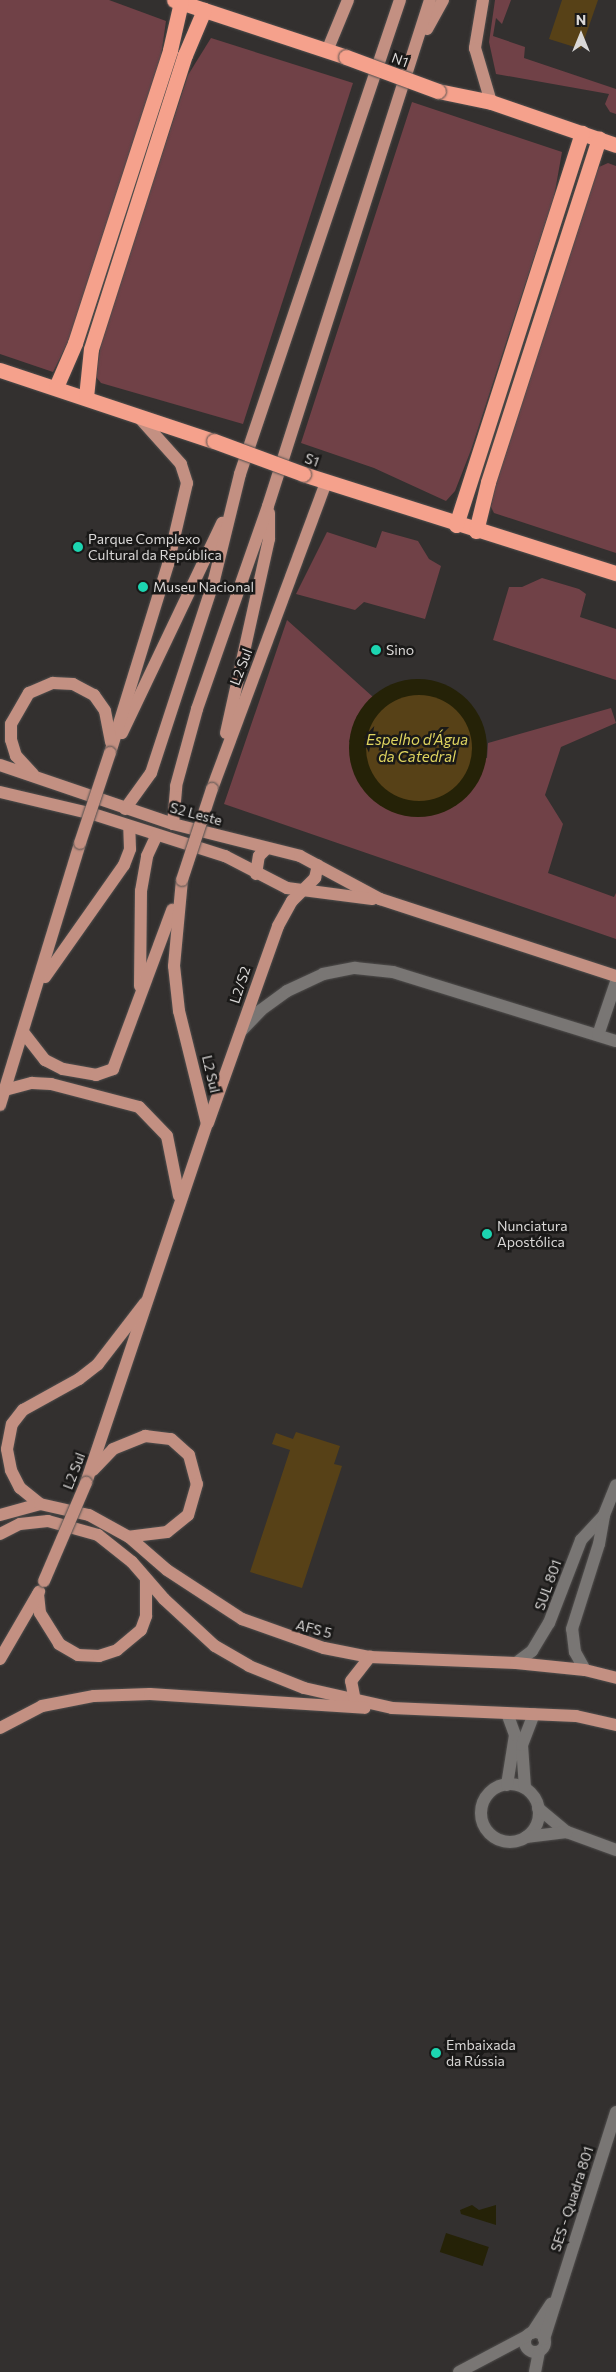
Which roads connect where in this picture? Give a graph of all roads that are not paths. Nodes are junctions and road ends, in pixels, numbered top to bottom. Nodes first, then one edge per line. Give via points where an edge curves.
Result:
1 (348, 0) edge
2 (390, 0) edge
3 (400, 0) edge
4 (430, 0) edge
5 (443, 0) edge
6 (482, 0) edge
7 (178, 1) edge
8 (204, 10) junction
9 (385, 41) junction
10 (327, 51) junction
11 (415, 51) junction
12 (491, 102) junction
13 (582, 133) junction
14 (599, 139) junction
15 (616, 145) edge
16 (0, 370) edge
17 (56, 387) junction
18 (86, 397) junction
19 (138, 415) junction
20 (326, 482) junction
21 (230, 504) junction
22 (268, 506) junction
23 (456, 525) junction
24 (476, 531) junction
25 (616, 573) edge
26 (111, 751) junction
27 (223, 756) junction
28 (0, 766) edge
29 (35, 776) junction
30 (0, 792) edge
31 (125, 809) junction
32 (173, 824) junction
33 (129, 826) junction
34 (157, 835) junction
35 (266, 848) junction
36 (318, 865) junction
37 (256, 874) junction
38 (181, 885) junction
39 (303, 890) junction
40 (380, 900) junction
41 (616, 976) edge
42 (616, 982) edge
43 (38, 986) junction
44 (140, 994) junction
45 (241, 1031) junction
46 (23, 1032) junction
47 (598, 1035) junction
48 (616, 1041) edge
49 (5, 1090) junction
50 (0, 1105) edge
51 (207, 1124) junction
52 (180, 1201) junction
53 (153, 1292) junction
54 (88, 1478) junction
55 (616, 1485) edge
56 (40, 1504) junction
57 (0, 1515) edge
58 (604, 1515) junction
59 (0, 1534) edge
60 (129, 1537) junction
61 (568, 1574) junction
62 (146, 1580) junction
63 (586, 1581) junction
64 (38, 1594) junction
65 (370, 1657) junction
66 (0, 1659) edge
67 (516, 1663) junction
68 (585, 1670) junction
69 (616, 1678) edge
70 (355, 1701) junction
71 (392, 1708) junction
72 (507, 1713) junction
73 (534, 1714) junction
74 (616, 1725) edge
75 (0, 1728) edge
76 (506, 1785) junction
77 (525, 1788) junction
78 (538, 1808) junction
79 (567, 1832) junction
80 (526, 1837) junction
81 (616, 1850) edge
82 (616, 2112) edge
83 (533, 2343) junction
84 (459, 2372) edge
85 (528, 2372) edge
86 (535, 2372) edge

1 - 10 main road
2 - 9 main road
3 - 9 main road
4 - 11 main road
5 - 11 main road
6 - 12 main road via 475,48
7 - 8 highway, N1
7 - 17 highway via 170,50 75,344
8 - 10 highway, N1
8 - 18 highway via 184,55 88,356
9 - 21 main road
10 - 12 highway, N1, bridge via 438,90
11 - 22 main road
12 - 13 highway, N1
13 - 14 highway, N1
13 - 23 highway
14 - 15 highway, N1
14 - 24 highway via 488,482
16 - 17 highway, S1
17 - 18 highway, S1
18 - 19 highway, S1
19 - 20 highway, S1, bridge
19 - 26 main road via 181,464 186,483 168,564
20 - 23 highway, S1
20 - 27 main road, L2 Sul
21 - 26 main road via 147,684
21 - 31 main road via 214,580 154,764 145,786
22 - 27 main road via 270,539 233,692
22 - 32 main road via 197,709 177,779
23 - 24 highway, S1
24 - 25 highway, S1
26 - 29 main road via 105,711 94,695 73,684 53,683 29,693 11,724 16,756
26 - 43 main road, bridge
27 - 38 main road, L2 Sul, bridge
28 - 29 main road, S2 Leste
29 - 31 main road, S2 Leste
30 - 33 main road, S2 Leste
31 - 32 main road, S2 Leste
32 - 35 main road, S2 Leste
33 - 34 main road, S2 Leste
33 - 43 main road via 130,849 124,866
34 - 37 main road, S2 Leste via 224,856
34 - 44 main road via 147,856 141,891
35 - 36 main road, S2 Leste
35 - 37 main road via 259,856
36 - 39 main road, L2/S2 via 315,878
36 - 40 main road, S2 Leste
37 - 39 main road, S2 Leste via 287,888
38 - 44 main road
38 - 51 main road, L2 Sul via 174,966 180,1011
39 - 40 main road, S2 Leste
39 - 45 main road, L2/S2 via 278,926
40 - 41 main road, S2 Leste
42 - 47 street
43 - 46 main road
44 - 46 main road via 120,1056 106,1073 63,1068 45,1060
45 - 47 street via 261,1010 287,991 323,974 355,968 393,972
45 - 51 main road, L2/S2
46 - 49 main road
47 - 48 street
49 - 50 main road
49 - 52 main road via 32,1083 51,1084 139,1107 167,1136
51 - 52 main road, L2 Sul
52 - 53 main road, L2 Sul
53 - 54 main road, L2 Sul
53 - 56 main road via 98,1364 79,1380 23,1410 12,1424 7,1449 11,1470 20,1488
54 - 60 main road via 113,1449 133,1438 171,1439 190,1455 197,1484 188,1515 167,1532
54 - 64 main road, L2 Sul, bridge
55 - 58 street, SUL 801
56 - 57 main road
56 - 60 main road, AFS 5 via 89,1515
58 - 61 street, SUL 801 via 581,1540
58 - 63 street, SUL 801 via 599,1544
59 - 62 main road via 20,1524 48,1521 80,1527 114,1545
60 - 65 main road, AFS 5 via 167,1570 242,1619 324,1648
61 - 63 street
61 - 67 street, SUL 801 via 549,1624 532,1650
62 - 64 main road via 146,1616 141,1630 117,1650 99,1656 78,1655 59,1644 40,1613
62 - 70 main road via 214,1646 249,1666 304,1688
63 - 68 street, SUL 801 via 572,1629 575,1652
64 - 66 main road, L2 Sul
65 - 67 main road, AFS 5
65 - 70 main road via 352,1682
67 - 68 main road, AFS 5
68 - 69 main road, AFS 5
70 - 71 main road
71 - 72 main road
71 - 75 main road via 294,1706 150,1694 94,1696 42,1706
72 - 73 main road
72 - 76 street via 515,1735
73 - 74 main road via 576,1716
73 - 77 street via 521,1750
76 - 77 street
76 - 80 street via 486,1797 480,1815 483,1824 502,1841
77 - 78 street via 534,1796
78 - 79 street
78 - 80 street via 538,1822
79 - 80 street
79 - 81 street
82 - 83 street, SES - Quadra 801 via 557,2296
83 - 84 street via 481,2360
83 - 85 street, SES - Quadra 801
83 - 86 street, SES - Quadra 801

